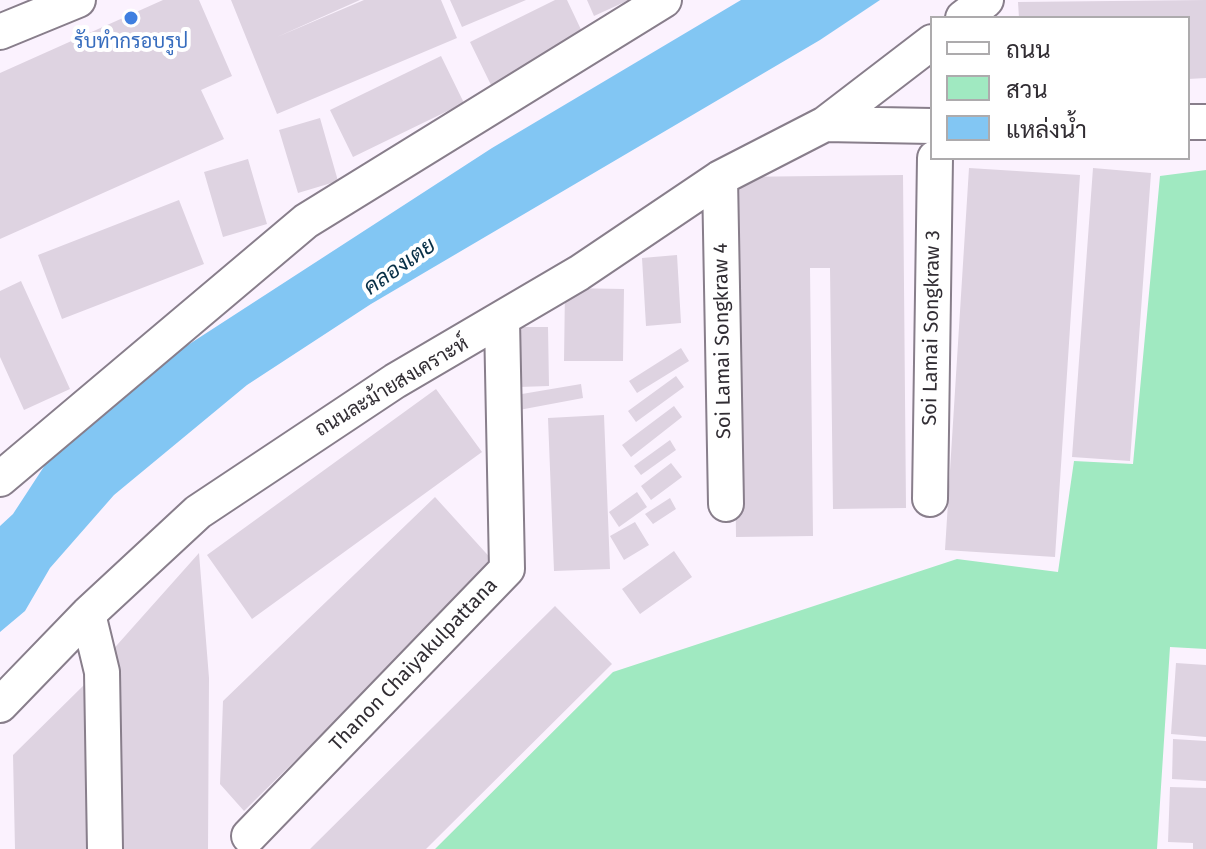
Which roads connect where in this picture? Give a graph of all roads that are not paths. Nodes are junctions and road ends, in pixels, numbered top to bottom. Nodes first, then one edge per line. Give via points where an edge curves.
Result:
1 (78, 0) edge
2 (664, 0) edge
3 (986, 0) edge
4 (966, 16) edge
5 (0, 32) edge
6 (930, 44) edge
7 (825, 124) junction
8 (930, 126) edge
9 (935, 160) edge
10 (720, 178) junction
11 (502, 321) junction
12 (0, 479) edge
13 (930, 499) dead end
14 (726, 504) dead end
15 (88, 614) junction
16 (0, 705) edge
17 (249, 836) dead end
18 (105, 849) edge

1 - 5 street
2 - 12 street via 306,221
3 - 4 street
6 - 7 street, ถนนละม้ายสงเคราะห์
7 - 8 street, ถนนละม้ายสงเคราะห์
7 - 10 street, ถนนละม้ายสงเคราะห์
9 - 13 street, Soi Lamai Songkraw 3
10 - 11 street, ถนนละม้ายสงเคราะห์
10 - 14 street, Soi Lamai Songkraw 4
11 - 15 street, ถนนละม้ายสงเคราะห์ via 395,381 198,512
11 - 17 street, Thanon Chaiyakulpattana via 507,569
15 - 16 street, ถนนละม้ายสงเคราะห์
15 - 18 street via 102,672

